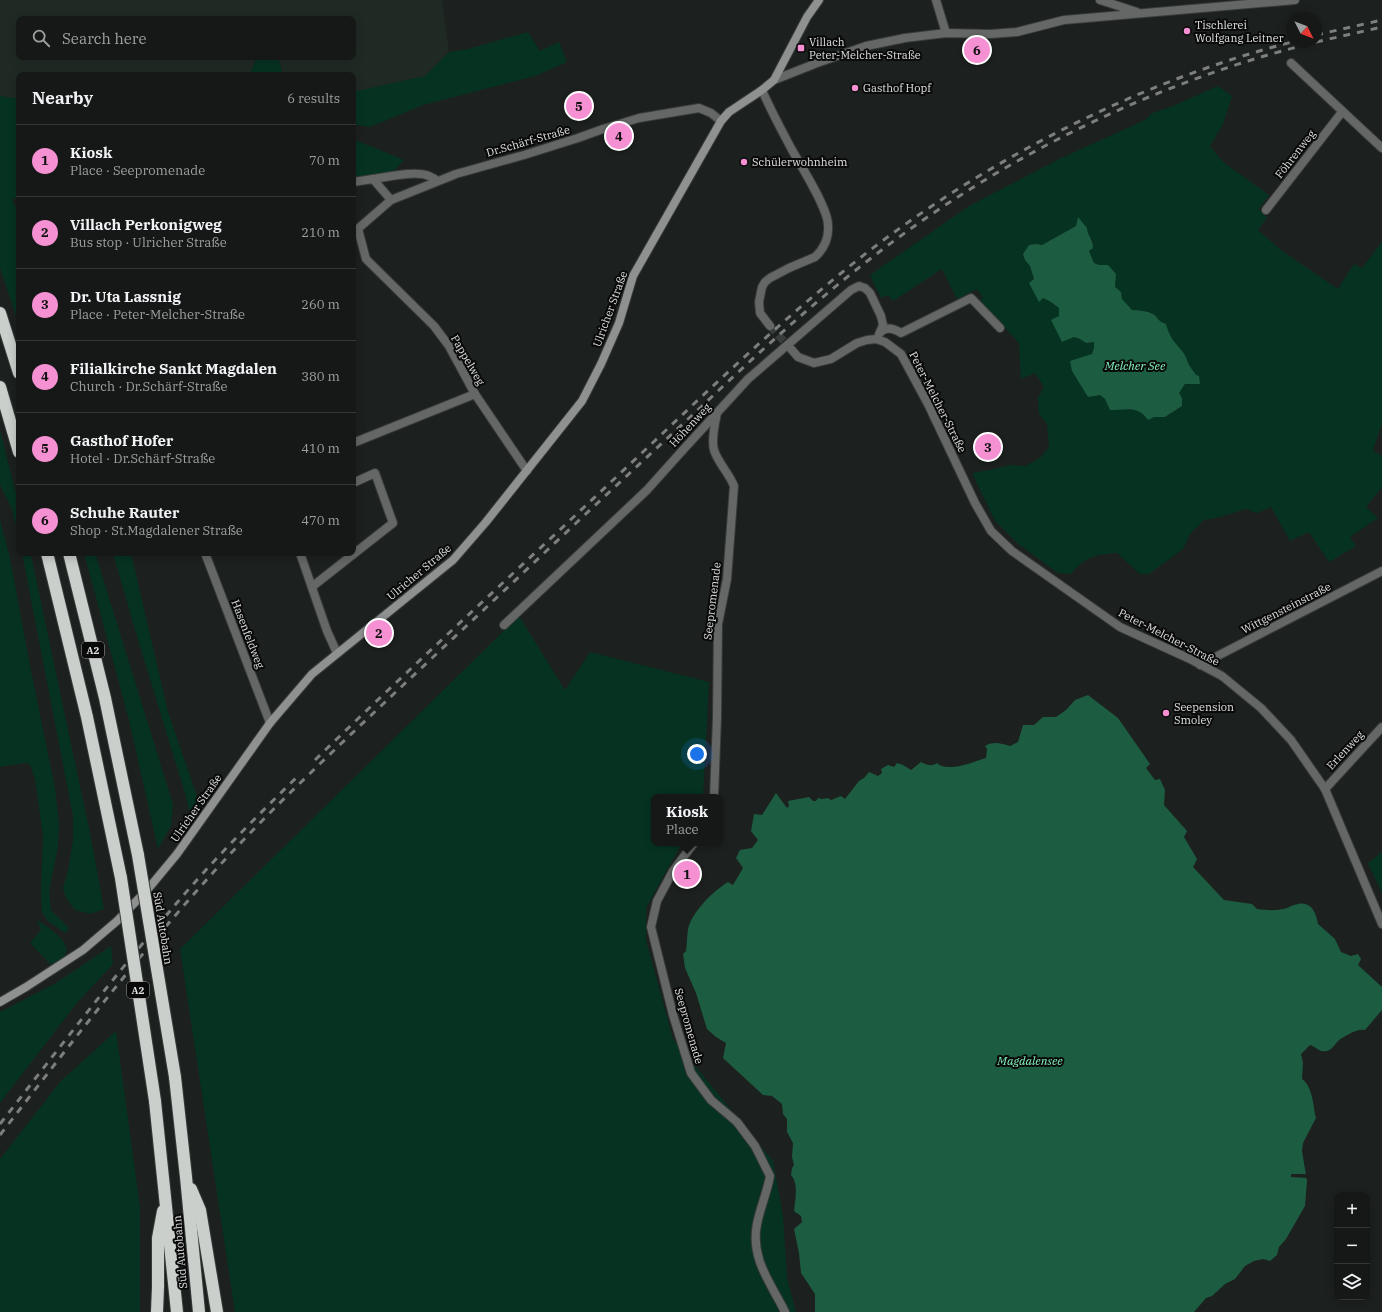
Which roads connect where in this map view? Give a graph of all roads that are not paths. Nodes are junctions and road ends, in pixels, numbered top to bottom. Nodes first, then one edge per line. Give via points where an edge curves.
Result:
1 (819, 0) edge
2 (936, 0) edge
3 (1100, 0) edge
4 (1294, 0) edge
5 (1145, 14) junction
6 (946, 33) junction
7 (1291, 63) dead end
8 (774, 80) junction
9 (762, 90) junction
10 (1342, 112) junction
11 (720, 121) junction
12 (1382, 148) edge
13 (372, 179) junction
14 (437, 181) junction
15 (356, 182) edge
16 (391, 200) junction
17 (1266, 210) dead end
18 (356, 230) edge
19 (356, 234) edge
20 (0, 313) edge
21 (770, 326) tunnel mouth
22 (1000, 328) dead end
23 (880, 332) junction
24 (876, 339) junction
25 (792, 349) tunnel mouth
26 (16, 364) edge
27 (0, 387) edge
28 (475, 394) junction
29 (717, 413) junction
30 (16, 442) edge
31 (356, 442) edge
32 (528, 471) junction
33 (356, 482) edge
34 (356, 552) edge
35 (48, 556) edge
36 (70, 556) edge
37 (206, 556) edge
38 (301, 556) edge
39 (351, 556) edge
40 (1382, 571) edge
41 (313, 586) junction
42 (504, 625) dead end
43 (337, 653) junction
44 (1200, 665) junction
45 (270, 723) junction
46 (1382, 728) edge
47 (1325, 789) junction
48 (714, 794) edge
49 (692, 846) edge
50 (1382, 924) edge
51 (0, 1002) edge
52 (186, 1177) junction
53 (166, 1194) junction
54 (157, 1312) edge
55 (177, 1312) edge
56 (199, 1312) edge
57 (217, 1312) edge
58 (785, 1312) edge

1 - 8 street via 807,16
2 - 6 street
3 - 5 street
4 - 5 street
5 - 6 street via 1064,20 1017,32
6 - 8 street via 866,46
7 - 10 street
8 - 9 street, Ulricher Straße
9 - 11 street, Ulricher Straße
9 - 21 street via 818,197 828,224 828,238 815,257 770,278 762,287 760,313
10 - 12 street
10 - 17 street, Föhrenweg
11 - 14 street, Dr.Schärf-Straße via 711,113 699,108 639,118
11 - 32 street, Ulricher Straße via 633,276 619,323 582,401
13 - 14 street via 422,174
13 - 15 street
13 - 16 street
14 - 16 street, Dr.Schärf-Straße
16 - 18 street, Dr.Schärf-Straße
19 - 28 street, Pappelweg via 366,259 434,326 449,346
20 - 26 highway
22 - 23 street via 971,298 900,333 886,328
23 - 24 street
23 - 29 street, Höhenweg via 883,325 882,316 870,293 859,286 851,290 748,379
24 - 25 street via 857,343 831,359 814,363 798,357
24 - 44 street, Peter-Melcher-Straße via 885,342 901,354 906,362 991,531 1012,551 1120,627
27 - 30 highway
28 - 31 street
28 - 32 street, Pappelweg
29 - 42 street, Höhenweg via 647,490
29 - 48 street, Seepromenade via 714,450 734,486 727,579 718,624
32 - 43 street, Ulricher Straße via 453,560
33 - 34 street via 375,473 393,523
35 - 53 highway, Süd Autobahn / A2, bridge via 87,717 121,878 155,1101
36 - 52 highway, Süd Autobahn / A2, bridge via 105,698 138,855 175,1077
37 - 45 street, Hasenfeldweg
38 - 41 street
39 - 41 street
40 - 44 street, Wittgensteinstraße
41 - 43 street
43 - 45 street, Ulricher Straße via 312,674
44 - 47 street, Peter-Melcher-Straße via 1222,676 1262,708 1291,740
45 - 51 street, Ulricher Straße via 177,854 148,890 117,921 82,950
46 - 47 street, Erlenweg
47 - 50 street, Peter-Melcher-Straße
49 - 58 street, Seepromenade via 673,871 657,901 651,927 673,1015 691,1073 711,1100 737,1122 755,1146 770,1176 757,1225 756,1240 759,1260 766,1278
52 - 56 highway, Süd Autobahn / A2
52 - 57 highway via 200,1210
53 - 54 highway via 158,1238
53 - 55 highway, Süd Autobahn / A2

